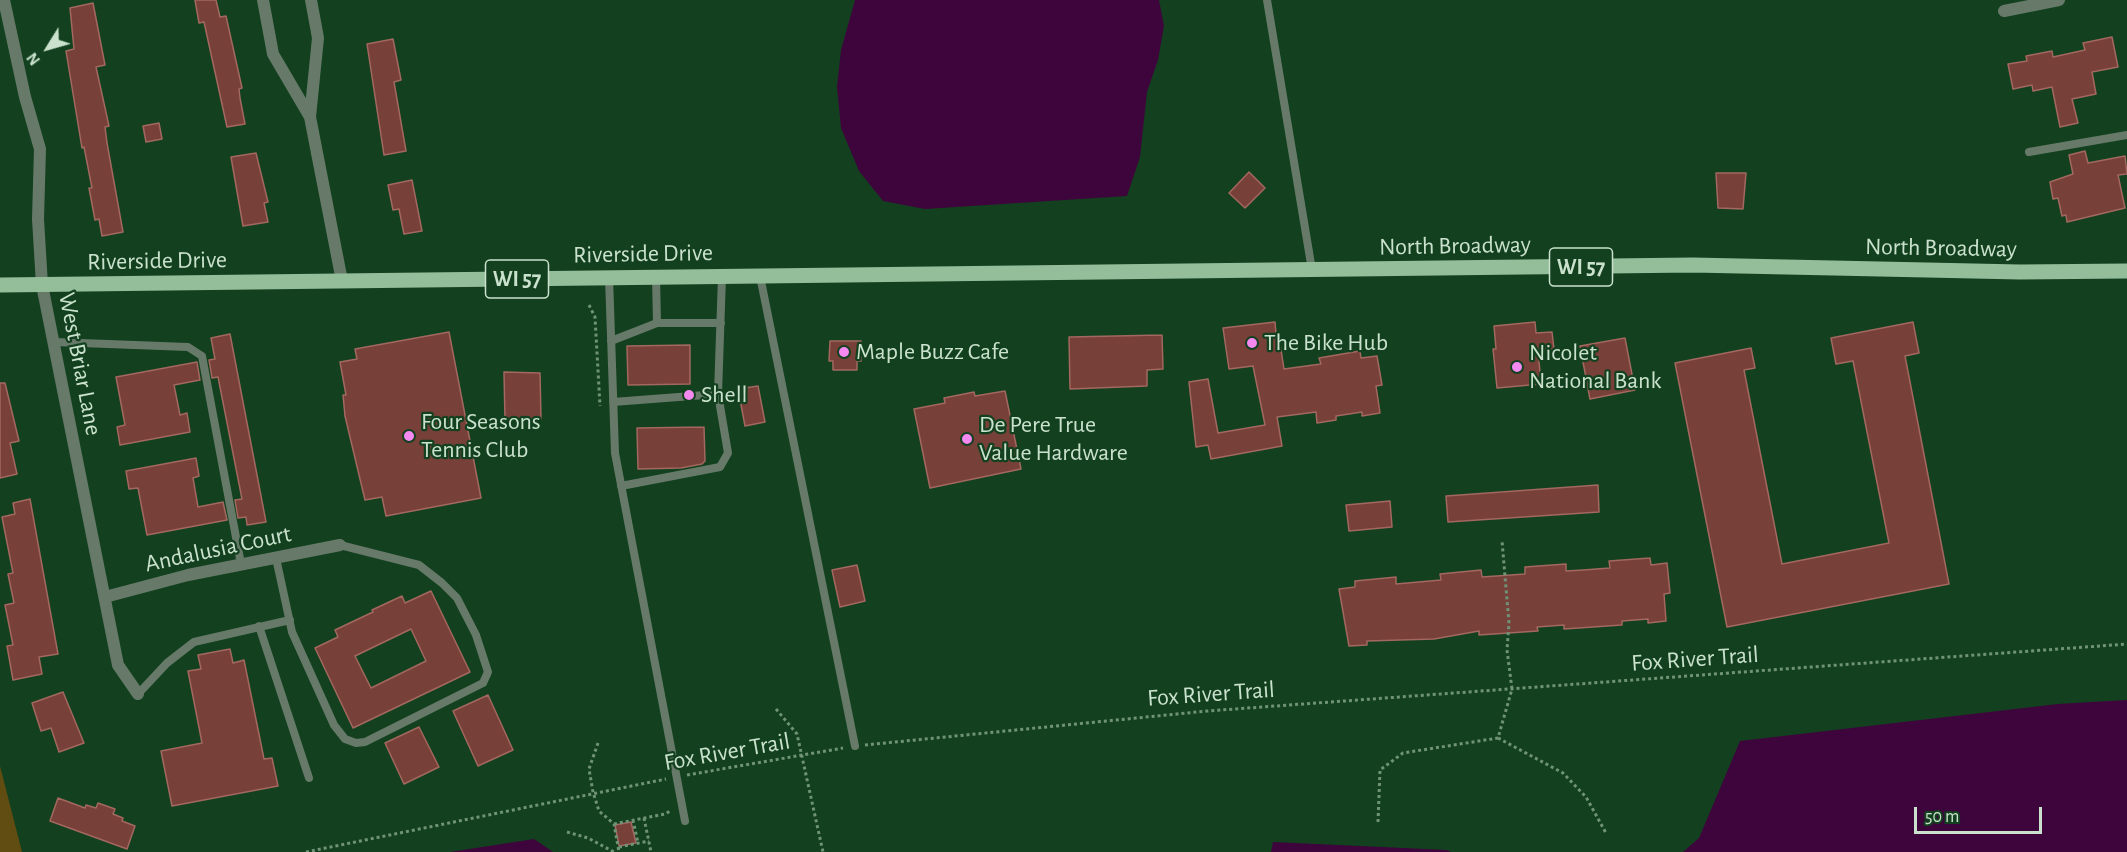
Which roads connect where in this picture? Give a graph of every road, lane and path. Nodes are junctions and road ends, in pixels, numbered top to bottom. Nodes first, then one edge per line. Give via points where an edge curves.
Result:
1 (4, 0) edge
2 (263, 0) edge
3 (311, 0) edge
4 (1267, 0) edge
5 (2059, 0) edge
6 (2004, 11) dead end
7 (310, 117) junction
8 (2127, 135) edge
9 (2029, 153) dead end
10 (1312, 270) junction
11 (2127, 271) edge
12 (1035, 274) joint
13 (722, 276) junction
14 (760, 276) junction
15 (609, 277) junction
16 (656, 277) junction
17 (342, 281) junction
18 (0, 285) edge
19 (42, 285) junction
20 (657, 323) junction
21 (721, 323) junction
22 (611, 341) junction
23 (54, 342) junction
24 (718, 394) junction
25 (613, 402) junction
26 (621, 486) junction
27 (1502, 541) dead end
28 (340, 545) joint
29 (276, 558) junction
30 (241, 564) junction
31 (105, 597) junction
32 (290, 620) junction
33 (259, 627) junction
34 (2127, 644) edge
35 (1512, 689) junction
36 (138, 694) joint
37 (776, 710) dead end
38 (1498, 738) junction
39 (598, 743) dead end
40 (855, 746) junction
41 (801, 757) junction
42 (677, 777) junction
43 (309, 778) dead end
44 (593, 792) junction
45 (633, 820) junction
46 (685, 821) dead end
47 (1378, 822) dead end
48 (614, 824) junction
49 (567, 832) dead end
50 (1606, 833) dead end
51 (649, 841) junction
52 (638, 843) junction
53 (619, 847) junction
54 (306, 852) edge
55 (614, 852) edge
56 (620, 852) edge
57 (651, 852) edge
58 (823, 852) edge

1 - 19 street, West Briar Lane via 40,149 38,219
2 - 7 street via 273,54
3 - 7 street via 318,38
4 - 10 lane
5 - 6 street
7 - 17 street
8 - 9 lane
10 - 11 main road, North Broadway / WI 57 via 1693,265
10 - 12 main road, North Broadway / WI 57
12 - 14 main road, Riverside Drive / WI 57
13 - 14 main road, Riverside Drive / WI 57
13 - 16 main road, Riverside Drive / WI 57
13 - 21 lane
14 - 40 lane
15 - 16 main road, Riverside Drive / WI 57
15 - 17 main road, Riverside Drive / WI 57
15 - 22 lane
16 - 20 lane
17 - 19 main road, Riverside Drive / WI 57
18 - 19 main road, Riverside Drive / WI 57
19 - 23 street, West Briar Lane
20 - 21 lane
20 - 22 lane
21 - 24 lane
22 - 25 lane
23 - 30 lane via 188,347 202,356
23 - 31 street, West Briar Lane
24 - 25 lane
24 - 26 lane via 728,453 720,467
25 - 26 lane
26 - 42 lane
27 - 35 path
28 - 29 street, Andalusia Court
28 - 32 lane via 419,565 442,583 457,598 476,635 487,678 469,693 356,743 345,739 334,725
29 - 30 street, Andalusia Court
29 - 32 lane
30 - 31 street, Andalusia Court
31 - 36 street, West Briar Lane via 118,665
32 - 33 lane
33 - 36 lane via 194,642 166,663
33 - 43 lane
34 - 35 path, Fox River Trail
35 - 38 path
35 - 40 path, Fox River Trail via 1112,718
37 - 41 path via 797,734
38 - 47 path via 1403,753 1380,770
38 - 50 path via 1563,773 1586,797
39 - 44 path via 589,768
40 - 41 path, Fox River Trail
41 - 42 path, Fox River Trail
41 - 58 path
42 - 44 path, Fox River Trail
42 - 46 lane
44 - 48 path via 599,811
44 - 54 path, Fox River Trail
45 - 48 path
45 - 51 path via 644,818
45 - 52 path
48 - 53 path
49 - 55 path
51 - 52 path
51 - 57 path
52 - 53 path
53 - 56 path

